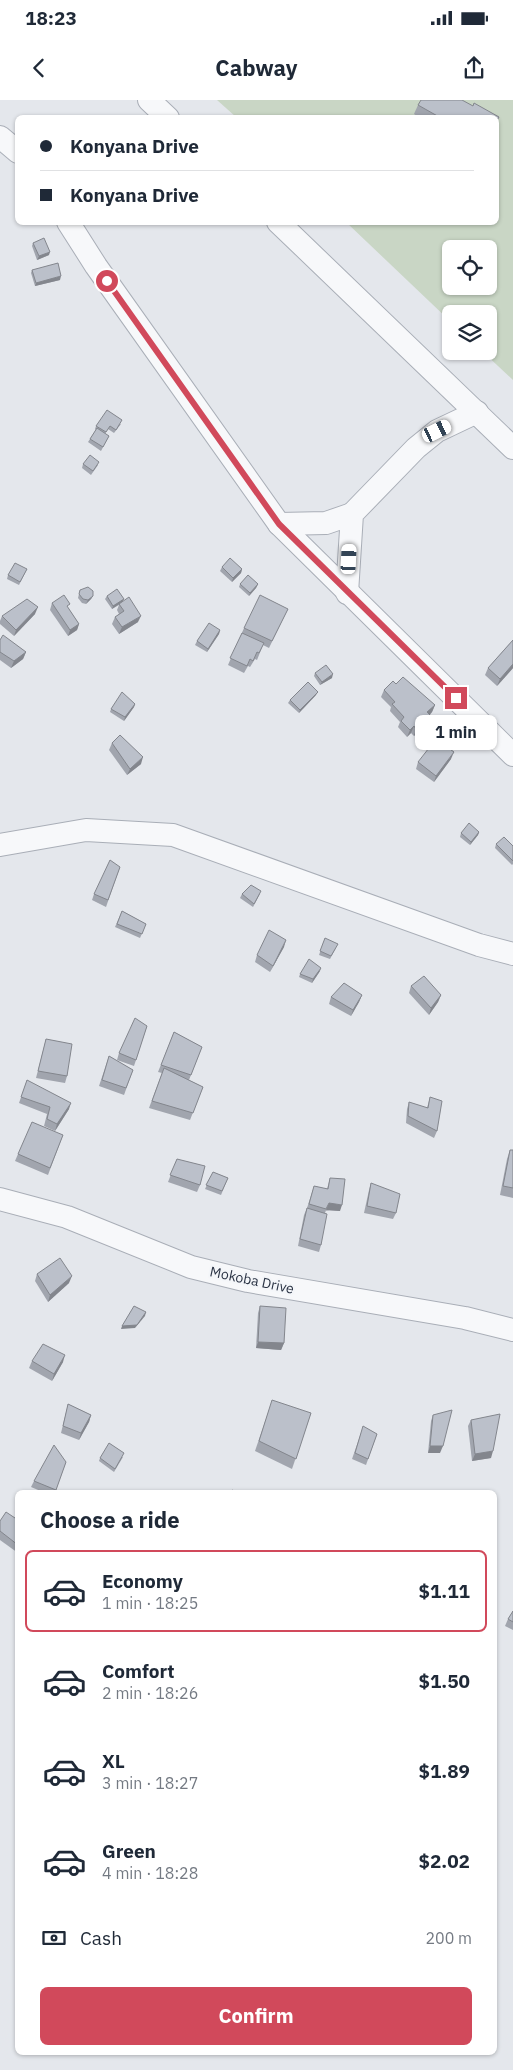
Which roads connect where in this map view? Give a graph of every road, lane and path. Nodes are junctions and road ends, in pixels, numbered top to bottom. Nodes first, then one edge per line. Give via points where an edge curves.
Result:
1 (149, 100) edge
2 (165, 115) edge
3 (0, 137) edge
4 (15, 150) edge
5 (70, 225) edge
6 (281, 225) edge
7 (477, 412) junction
8 (513, 448) edge
9 (352, 514) junction
10 (279, 524) junction
11 (347, 593) junction
12 (513, 755) edge
13 (0, 845) edge
14 (513, 954) edge
15 (0, 1199) edge
16 (513, 1330) edge

1 - 2 street
3 - 4 street
5 - 10 street
6 - 7 street
7 - 8 street
7 - 9 street via 437,431 416,448
9 - 10 street via 326,523
9 - 11 street
10 - 11 street
11 - 12 street
13 - 14 street via 86,830 173,835
15 - 16 street, Mokoba Drive via 67,1218 191,1266 248,1281 465,1318

